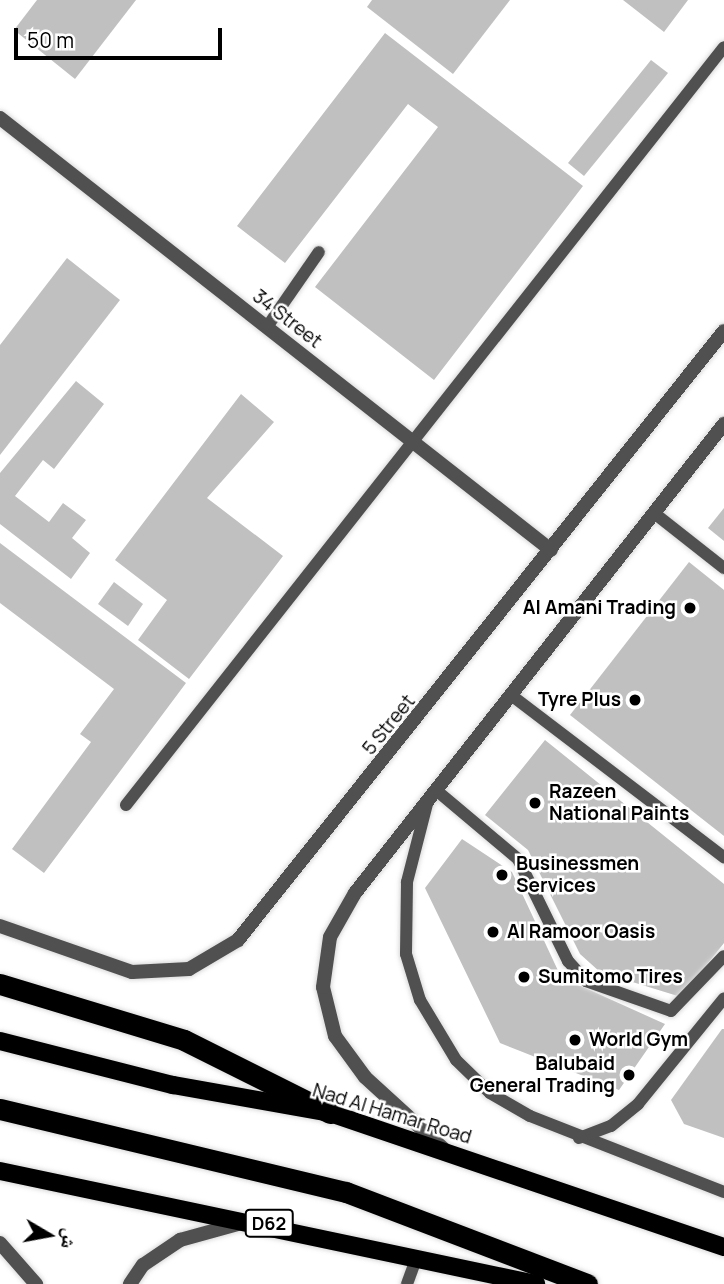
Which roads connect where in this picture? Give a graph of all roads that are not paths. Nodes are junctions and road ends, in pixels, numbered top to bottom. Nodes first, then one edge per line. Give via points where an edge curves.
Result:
1 (724, 47) edge
2 (0, 118) edge
3 (319, 252) dead end
4 (267, 327) junction
5 (724, 331) edge
6 (724, 424) edge
7 (412, 442) junction
8 (654, 513) junction
9 (551, 550) junction
10 (724, 568) edge
11 (511, 695) junction
12 (432, 795) junction
13 (126, 805) dead end
14 (724, 857) edge
15 (0, 926) edge
16 (724, 956) edge
17 (0, 984) edge
18 (724, 998) edge
19 (710, 1015) junction
20 (724, 1020) edge
21 (0, 1041) edge
22 (0, 1109) edge
23 (330, 1113) junction
24 (579, 1138) junction
25 (449, 1153) junction
26 (0, 1171) edge
27 (724, 1192) edge
28 (268, 1223) junction
29 (0, 1243) edge
30 (724, 1247) edge
31 (417, 1256) junction
32 (512, 1281) edge
33 (36, 1284) edge
34 (130, 1284) edge
35 (407, 1284) edge
36 (536, 1284) edge
37 (587, 1284) edge

1 - 7 lane
2 - 4 street, 34 Street
3 - 4 lane
4 - 7 street, 34 Street
5 - 9 street, 5 Street
6 - 8 street
7 - 9 street, 34 Street
7 - 13 lane
8 - 10 lane
8 - 11 street
9 - 15 street, 5 Street via 265,908 215,958 170,972 132,972
11 - 12 street
11 - 14 lane
12 - 16 lane via 518,859 568,961 586,981 671,1011
12 - 24 lane via 404,905 406,954 420,1000 472,1078 509,1106
12 - 25 street via 340,913 323,987 335,1036 348,1058
17 - 23 highway via 184,1040
18 - 19 lane
19 - 20 lane
19 - 24 lane via 625,1116
21 - 23 main road, Nad Al Hamar Road via 173,1085
22 - 37 highway via 346,1192
23 - 25 main road, Nad Al Hamar Road
24 - 27 lane
25 - 30 main road, Nad Al Hamar Road
26 - 28 main road, D62
28 - 31 main road, D62
28 - 34 street via 227,1225 180,1240 143,1265
29 - 33 street
31 - 32 main road, D62
31 - 35 lane
32 - 36 main road, D62

